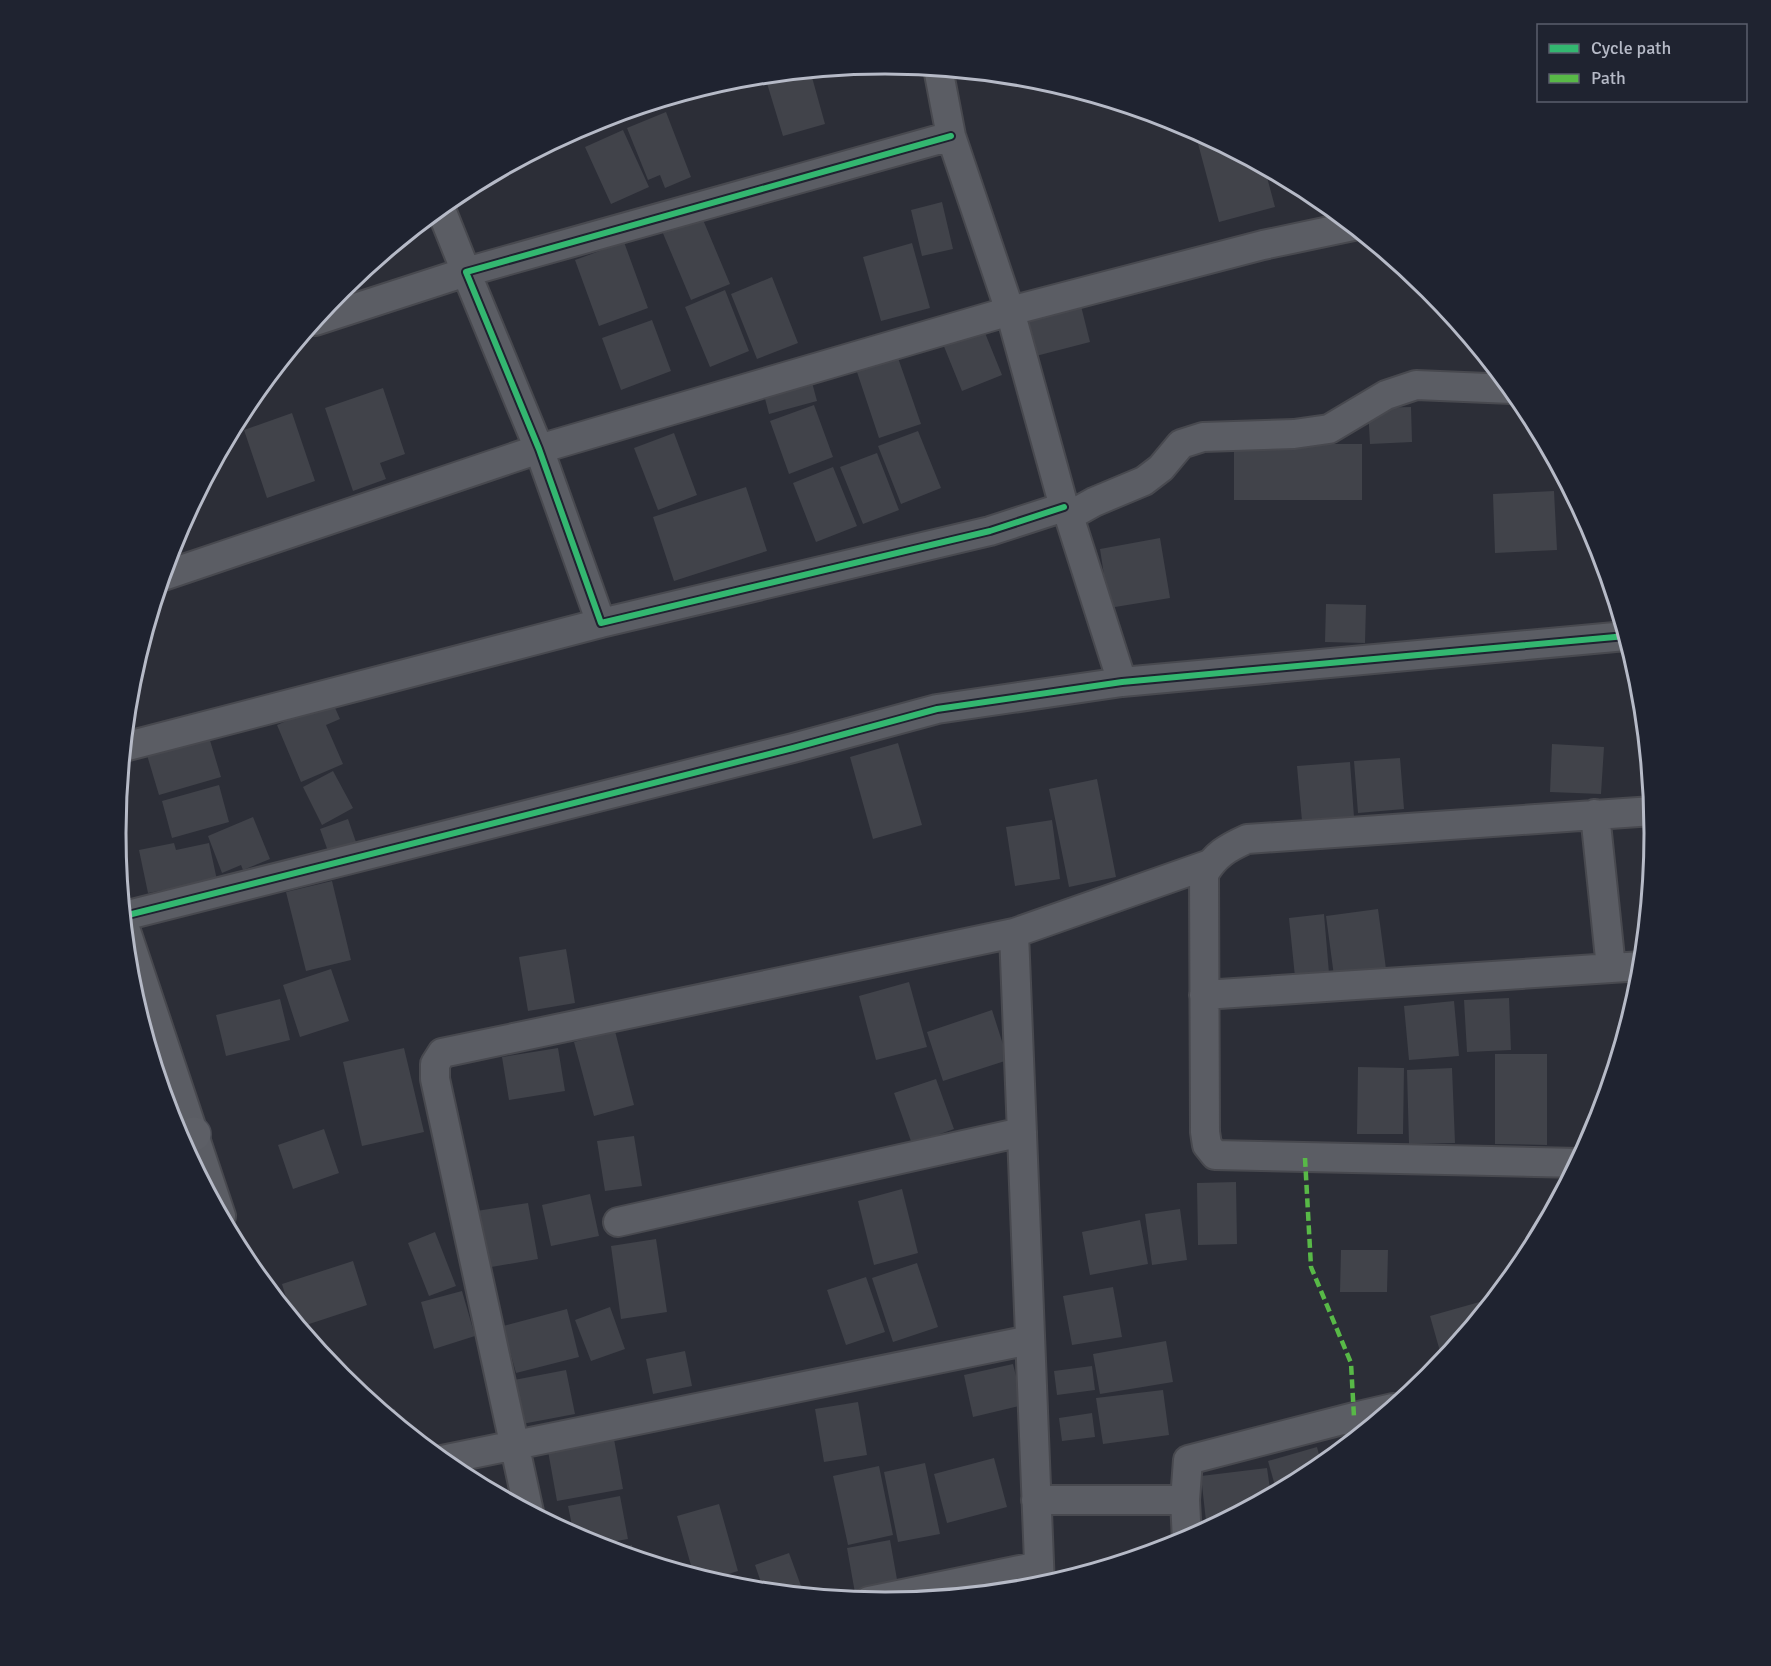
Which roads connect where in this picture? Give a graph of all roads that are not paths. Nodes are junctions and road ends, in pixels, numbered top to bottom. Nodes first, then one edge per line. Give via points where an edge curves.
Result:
1 (939, 75) edge
2 (951, 136) junction
3 (443, 216) edge
4 (1345, 228) edge
5 (466, 272) junction
6 (1010, 311) junction
7 (329, 317) edge
8 (1501, 389) edge
9 (540, 449) junction
10 (1067, 512) junction
11 (172, 573) edge
12 (601, 623) junction
13 (1619, 637) edge
14 (1122, 682) junction
15 (131, 745) edge
16 (1644, 811) edge
17 (1595, 814) junction
18 (1210, 864) junction
19 (130, 913) edge
20 (1014, 933) junction
21 (1633, 967) edge
22 (1611, 968) junction
23 (142, 985) edge
24 (1204, 995) junction
25 (180, 1114) edge
26 (1022, 1132) junction
27 (1570, 1163) edge
28 (618, 1222) dead end
29 (1030, 1340) junction
30 (1357, 1426) edge
31 (514, 1445) junction
32 (454, 1458) edge
33 (1036, 1500) junction
34 (1185, 1500) junction
35 (528, 1502) edge
36 (1186, 1530) edge
37 (1037, 1577) edge
38 (1039, 1577) edge
39 (952, 1589) edge

1 - 2 street
2 - 5 street
2 - 6 street
3 - 5 street
4 - 6 street
5 - 7 street
5 - 9 street
6 - 9 street
6 - 10 street
8 - 10 street via 1416,386 1386,395 1329,429 1203,437 1181,444 1144,481
9 - 11 street
9 - 12 street
10 - 12 street
10 - 14 street
12 - 15 street
13 - 14 street
14 - 19 street via 937,708 793,748
16 - 17 street
17 - 18 street via 1247,839 1228,847
17 - 22 street
18 - 20 street
18 - 24 street via 1204,874
20 - 26 street
20 - 31 street via 442,1053 435,1064 435,1079
21 - 22 street
22 - 24 street
23 - 25 street
24 - 27 street via 1205,1132 1215,1155
26 - 28 street
26 - 29 street
29 - 31 street
29 - 33 street
30 - 34 street via 1188,1460
31 - 32 street
31 - 35 street
33 - 34 street
33 - 38 street
34 - 36 street
37 - 39 street

